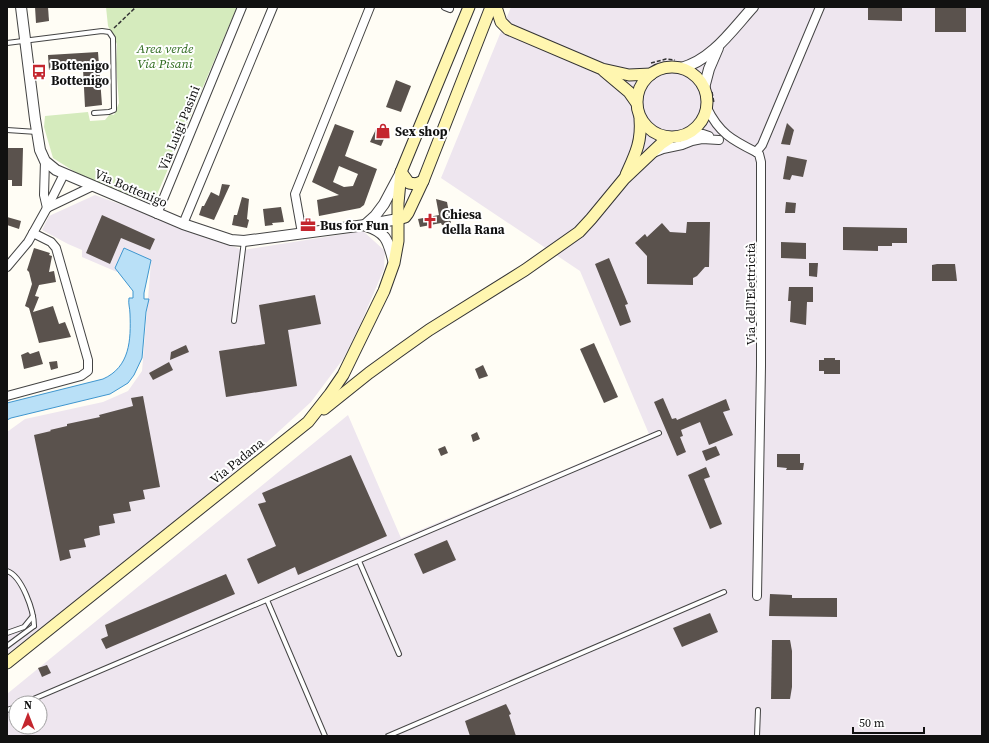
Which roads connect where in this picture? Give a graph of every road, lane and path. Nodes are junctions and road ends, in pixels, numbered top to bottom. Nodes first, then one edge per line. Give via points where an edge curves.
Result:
1 (21, 7) edge
2 (136, 7) edge
3 (242, 7) edge
4 (273, 7) edge
5 (370, 7) edge
6 (469, 7) edge
7 (491, 7) edge
8 (496, 7) edge
9 (753, 7) edge
10 (820, 7) edge
11 (482, 29) junction
12 (508, 29) junction
13 (109, 32) junction
14 (25, 42) junction
15 (7, 44) edge
16 (720, 44) junction
17 (679, 64) junction
18 (602, 69) junction
19 (649, 70) junction
20 (708, 89) junction
21 (636, 102) junction
22 (710, 107) junction
23 (94, 113) dead end
24 (640, 119) junction
25 (7, 130) edge
26 (37, 132) junction
27 (690, 133) junction
28 (670, 138) junction
29 (719, 140) junction
30 (734, 141) junction
31 (756, 152) junction
32 (651, 154) junction
33 (44, 161) junction
34 (401, 172) junction
35 (64, 174) junction
36 (624, 179) junction
37 (424, 181) junction
38 (93, 186) junction
39 (46, 211) junction
40 (157, 214) junction
41 (398, 219) junction
42 (183, 224) junction
43 (364, 225) junction
44 (35, 230) junction
45 (302, 233) junction
46 (244, 241) junction
47 (394, 263) junction
48 (7, 267) edge
49 (234, 321) dead end
50 (7, 396) edge
51 (308, 422) junction
52 (659, 432) dead end
53 (359, 560) junction
54 (7, 571) edge
55 (724, 592) dead end
56 (757, 596) dead end
57 (267, 600) junction
58 (34, 616) junction
59 (34, 626) junction
60 (7, 632) edge
61 (44, 634) junction
62 (7, 646) edge
63 (399, 654) dead end
64 (7, 663) edge
65 (43, 695) edge
66 (758, 710) dead end
67 (325, 736) edge
68 (388, 736) edge
69 (757, 736) edge

1 - 14 street
2 - 13 path
3 - 40 street, Via Luigi Pasini
4 - 42 street
5 - 45 street via 295,194
6 - 34 main road, Via Padana
7 - 11 main road
8 - 12 main road via 501,22
9 - 16 street
10 - 31 street via 762,146
11 - 12 main road
11 - 37 main road
12 - 18 main road
13 - 14 lane
13 - 23 lane via 112,38 114,110
14 - 15 lane
14 - 26 street
16 - 17 street via 700,61
16 - 20 street via 709,69
17 - 19 main road
17 - 19 path via 666,59
17 - 20 main road
18 - 19 main road via 629,75
18 - 21 main road via 630,92
19 - 21 main road via 640,86
20 - 22 path
20 - 22 main road
21 - 24 main road
22 - 27 main road via 698,127
22 - 30 street via 715,122
24 - 28 main road via 658,135
24 - 36 main road via 639,143
25 - 26 lane
26 - 33 street
27 - 28 main road
27 - 29 street via 704,134
28 - 32 main road
29 - 30 street
29 - 32 street via 692,141
30 - 31 street
31 - 56 street, Via dell'Elettricità via 761,162 762,186
32 - 36 main road
33 - 35 street, Via Bottenigo
33 - 39 street
34 - 37 main road via 409,183
34 - 41 main road, Via Padana
34 - 43 street via 376,216
35 - 38 street, Via Bottenigo
35 - 39 street
36 - 51 main road via 579,232 525,270 429,330 369,373
37 - 41 main road via 408,213
38 - 39 street
38 - 40 street, Via Bottenigo
39 - 44 street
40 - 42 street, Via Bottenigo
41 - 43 street, Via Bottenigo
41 - 47 main road, Via Padana
42 - 46 street, Via Bottenigo via 231,240
43 - 45 street, Via Bottenigo
43 - 47 street via 378,230 385,236
44 - 48 street
44 - 50 street via 56,248 88,360 88,371 81,376
45 - 46 street, Via Bottenigo
46 - 49 lane
47 - 51 main road, Via Padana via 384,291 343,375
51 - 61 main road, Via Padana
52 - 53 lane
53 - 57 lane
53 - 63 lane
54 - 58 lane via 19,579
55 - 68 lane
57 - 65 lane
57 - 67 lane
58 - 59 lane
58 - 60 lane via 24,627
59 - 61 lane
59 - 62 lane
61 - 64 main road, Via Padana
66 - 69 lane

